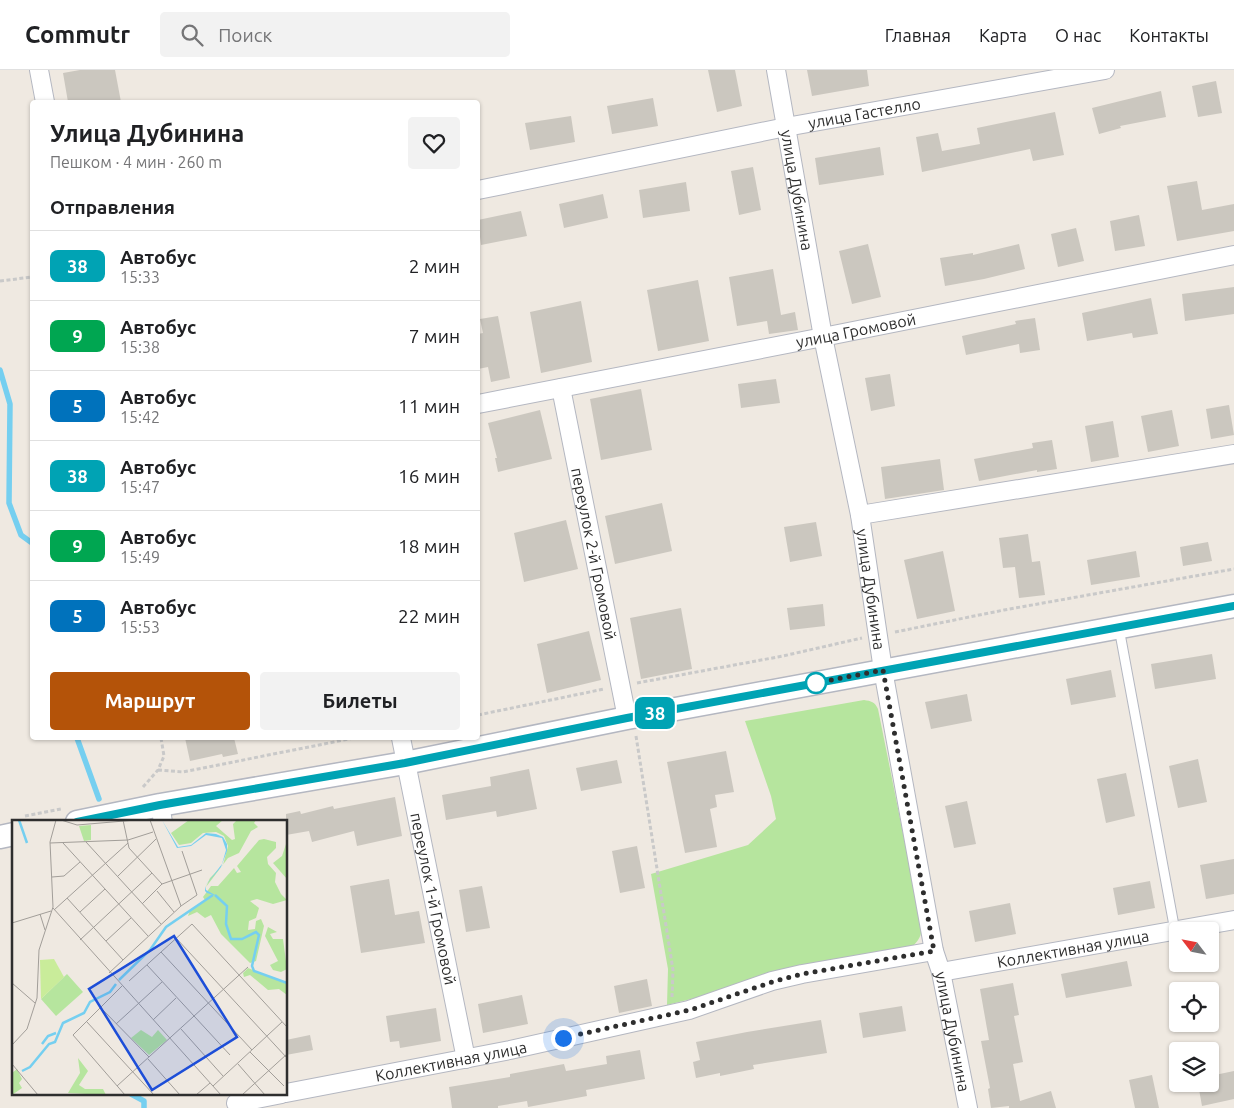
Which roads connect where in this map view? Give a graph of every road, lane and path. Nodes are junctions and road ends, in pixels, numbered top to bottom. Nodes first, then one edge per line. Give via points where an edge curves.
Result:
1 (39, 70) edge
2 (776, 70) edge
3 (1105, 70) edge
4 (45, 100) edge
5 (786, 127) junction
6 (480, 190) edge
7 (1234, 255) edge
8 (30, 277) edge
9 (0, 281) edge
10 (823, 337) junction
11 (561, 388) junction
12 (480, 404) edge
13 (1234, 454) edge
14 (860, 515) junction
15 (1234, 569) edge
16 (1234, 606) edge
17 (1119, 628) junction
18 (878, 635) junction
19 (783, 656) dead end
20 (883, 670) junction
21 (631, 725) junction
22 (161, 740) edge
23 (344, 740) edge
24 (400, 740) edge
25 (405, 763) junction
26 (158, 770) junction
27 (139, 790) dead end
28 (161, 814) edge
29 (72, 815) edge
30 (47, 820) edge
31 (12, 829) edge
32 (0, 837) edge
33 (1234, 920) edge
34 (1174, 922) edge
35 (1219, 923) edge
36 (1169, 931) edge
37 (934, 951) junction
38 (941, 972) junction
39 (668, 1015) junction
40 (466, 1059) junction
41 (288, 1093) edge
42 (270, 1096) edge
43 (235, 1102) edge
44 (968, 1108) edge

1 - 4 street
2 - 5 street, улица Дубинина
3 - 5 street, улица Гастелло
5 - 6 street, улица Гастелло
5 - 10 street, улица Дубинина
7 - 10 street, улица Громовой
8 - 9 path
10 - 11 street, улица Громовой
10 - 14 street, улица Дубинина
11 - 12 street, улица Громовой
11 - 21 street, переулок 2-й Громовой
13 - 14 street
14 - 18 street, улица Дубинина
15 - 18 path
16 - 17 street
17 - 20 street
17 - 34 lane
18 - 19 path
18 - 20 street, улица Дубинина
20 - 21 street
20 - 37 street, улица Дубинина
21 - 25 street
21 - 39 path via 673,970 673,994
22 - 26 path via 164,756
23 - 26 path via 183,772
24 - 25 street, переулок 1-й Громовой
25 - 28 street
25 - 40 street, переулок 1-й Громовой
26 - 27 path
28 - 29 street
29 - 30 path
31 - 32 street
33 - 35 street, Коллективная улица
36 - 38 street, Коллективная улица
37 - 38 street, улица Дубинина
37 - 39 street, Коллективная улица via 802,974
38 - 44 street, улица Дубинина
39 - 40 street, Коллективная улица
40 - 41 street, Коллективная улица
42 - 43 street

